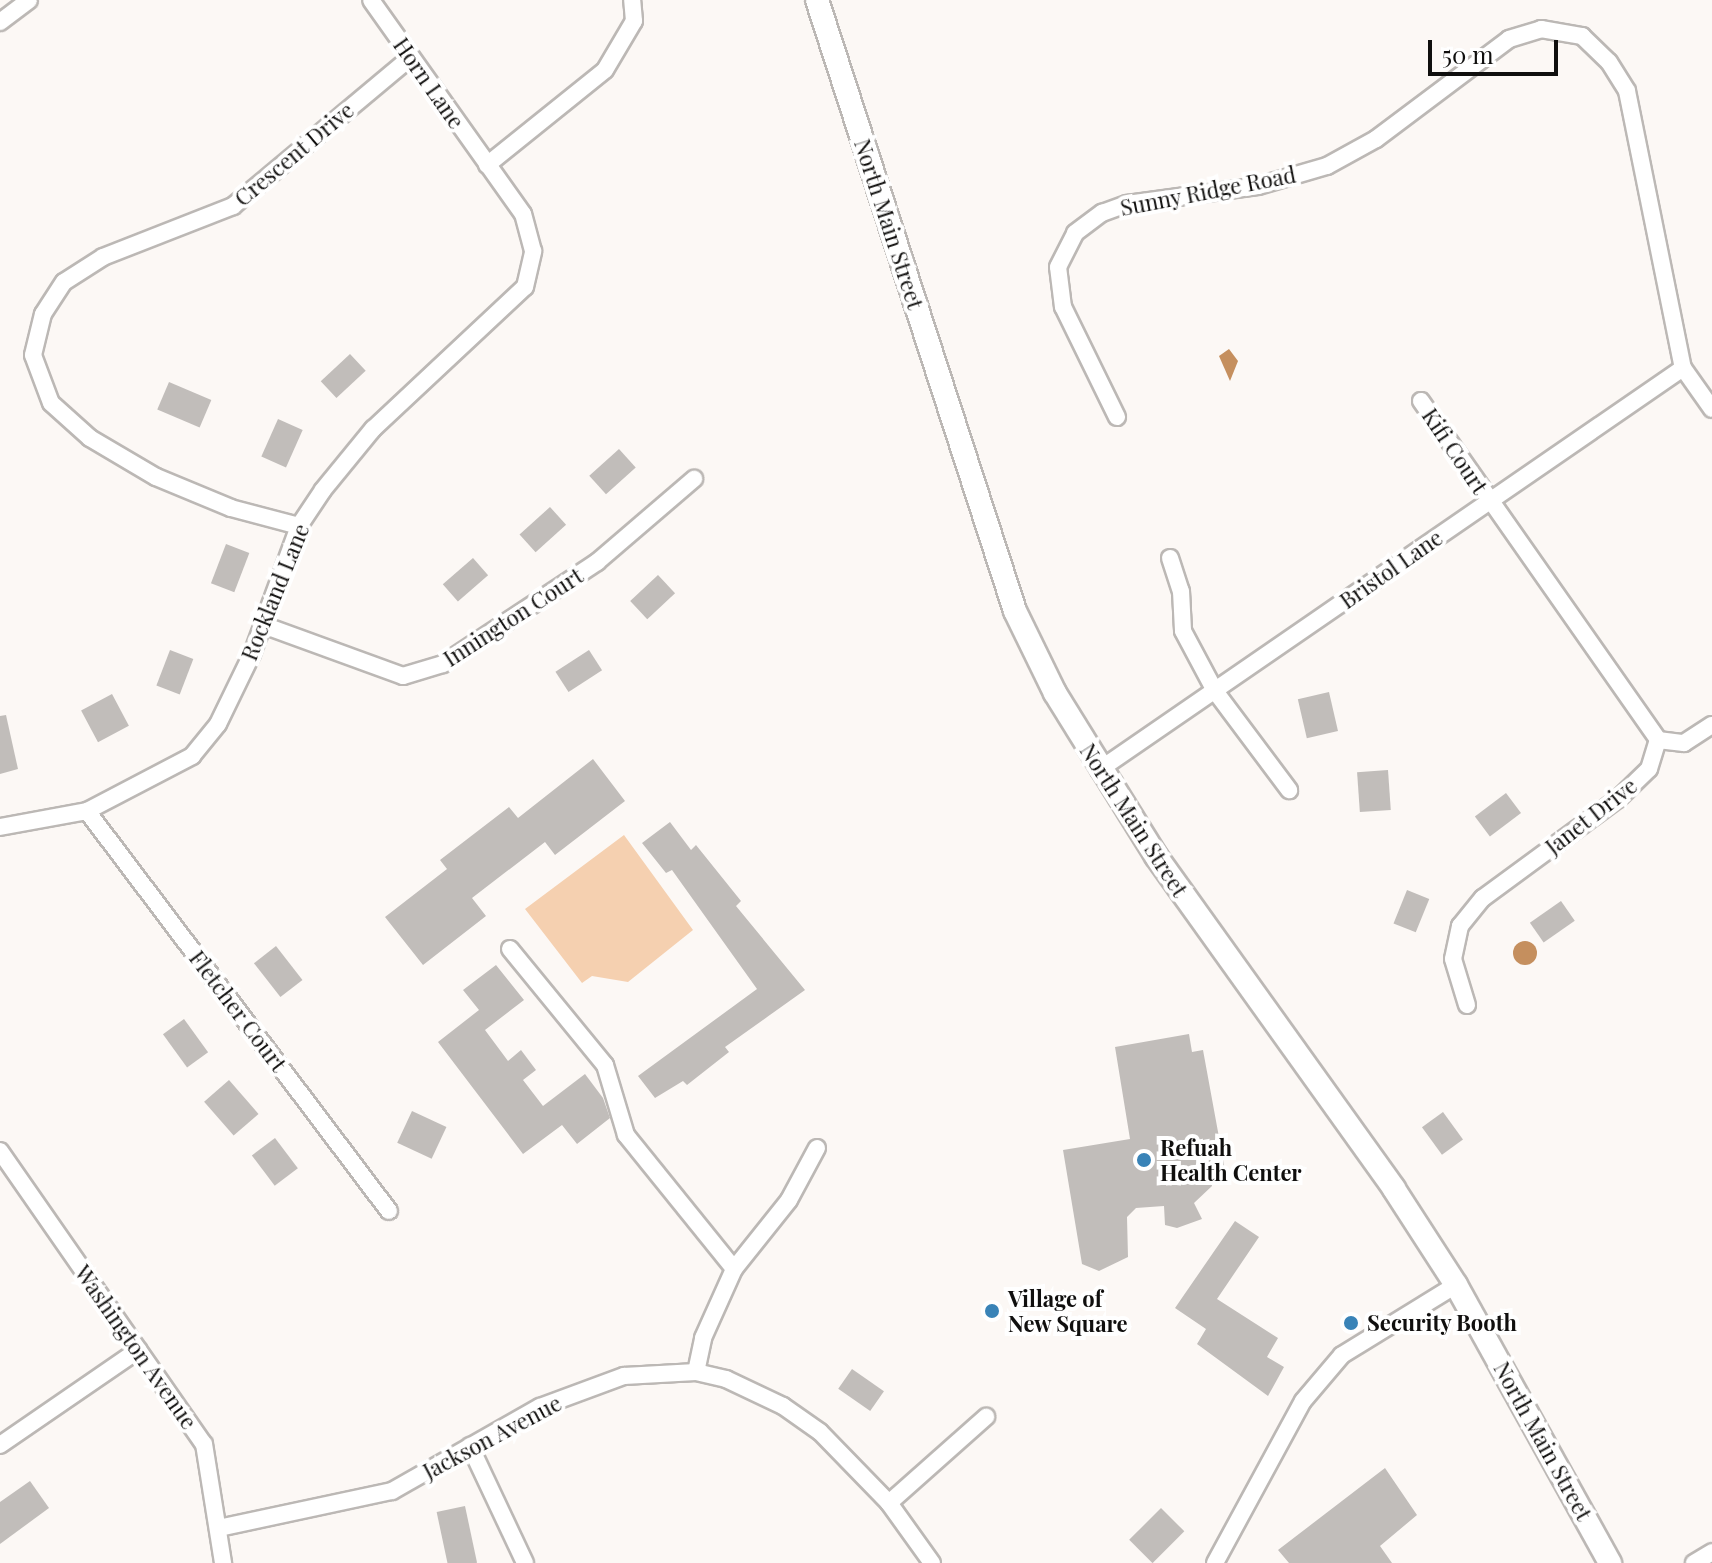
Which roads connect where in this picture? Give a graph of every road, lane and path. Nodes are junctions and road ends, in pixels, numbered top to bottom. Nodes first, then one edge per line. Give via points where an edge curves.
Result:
1 (29, 0) edge
2 (371, 0) edge
3 (632, 0) edge
4 (817, 0) edge
5 (0, 22) edge
6 (410, 58) junction
7 (487, 165) junction
8 (1683, 368) junction
9 (1421, 401) dead end
10 (1712, 409) edge
11 (1117, 417) dead end
12 (694, 479) dead end
13 (1489, 501) junction
14 (299, 526) junction
15 (1170, 558) dead end
16 (263, 625) junction
17 (1215, 691) junction
18 (1712, 725) edge
19 (1658, 740) junction
20 (1099, 770) junction
21 (1289, 790) dead end
22 (87, 811) junction
23 (0, 827) edge
24 (510, 949) dead end
25 (1467, 1005) dead end
26 (817, 1148) dead end
27 (0, 1151) edge
28 (389, 1211) dead end
29 (734, 1269) junction
30 (1456, 1285) junction
31 (138, 1350) junction
32 (696, 1372) junction
33 (986, 1417) dead end
34 (0, 1445) edge
35 (470, 1446) junction
36 (889, 1503) junction
37 (219, 1528) junction
38 (1712, 1552) edge
39 (223, 1563) edge
40 (525, 1563) edge
41 (932, 1563) edge
42 (1215, 1563) edge
43 (1610, 1563) edge
44 (1694, 1563) edge

1 - 5 street
2 - 6 street, Horn Lane
3 - 7 street via 634,21 605,70
4 - 20 main road, North Main Street via 1015,611
6 - 7 street, Horn Lane
6 - 14 street, Crescent Drive via 233,206 103,257 64,282 43,314 33,355 51,403 90,438 169,482 231,508
7 - 14 street, Rockland Lane via 523,214 533,251 525,287 373,429
8 - 10 street, Sunny Ridge Road
8 - 11 street, Sunny Ridge Road via 1627,91 1609,62 1582,36 1541,29 1509,39 1376,139 1327,166 1258,186 1127,204 1102,213 1075,233 1058,267 1063,307
8 - 13 street, Bristol Lane
9 - 13 street, Kifi Court
12 - 16 street, Innington Court via 597,562 443,664 403,676 354,663
13 - 17 street, Bristol Lane
13 - 19 street
14 - 16 street, Rockland Lane
15 - 17 street via 1181,591 1183,631
16 - 22 street, Rockland Lane via 218,724 192,756
17 - 20 street, Bristol Lane
17 - 21 street
18 - 19 street via 1684,743
19 - 25 street, Janet Drive via 1649,769 1618,799 1483,898 1460,926 1453,959
20 - 30 main road, North Main Street
22 - 23 street, Rockland Lane
22 - 28 street, Fletcher Court
24 - 29 street via 605,1065 626,1135
26 - 29 street via 789,1200
27 - 31 street, Washington Avenue
29 - 32 street via 703,1338
30 - 42 street via 1342,1355 1313,1389
30 - 43 main road, North Main Street
31 - 34 street
31 - 37 street, Washington Avenue via 204,1444
32 - 35 street, Jackson Avenue via 624,1376 540,1407
32 - 36 street, Jackson Avenue via 726,1379 783,1406 820,1432
33 - 36 street
35 - 37 street, Jackson Avenue via 392,1491
35 - 40 street
36 - 41 street, Jackson Avenue
37 - 39 street, Washington Avenue
38 - 44 street

